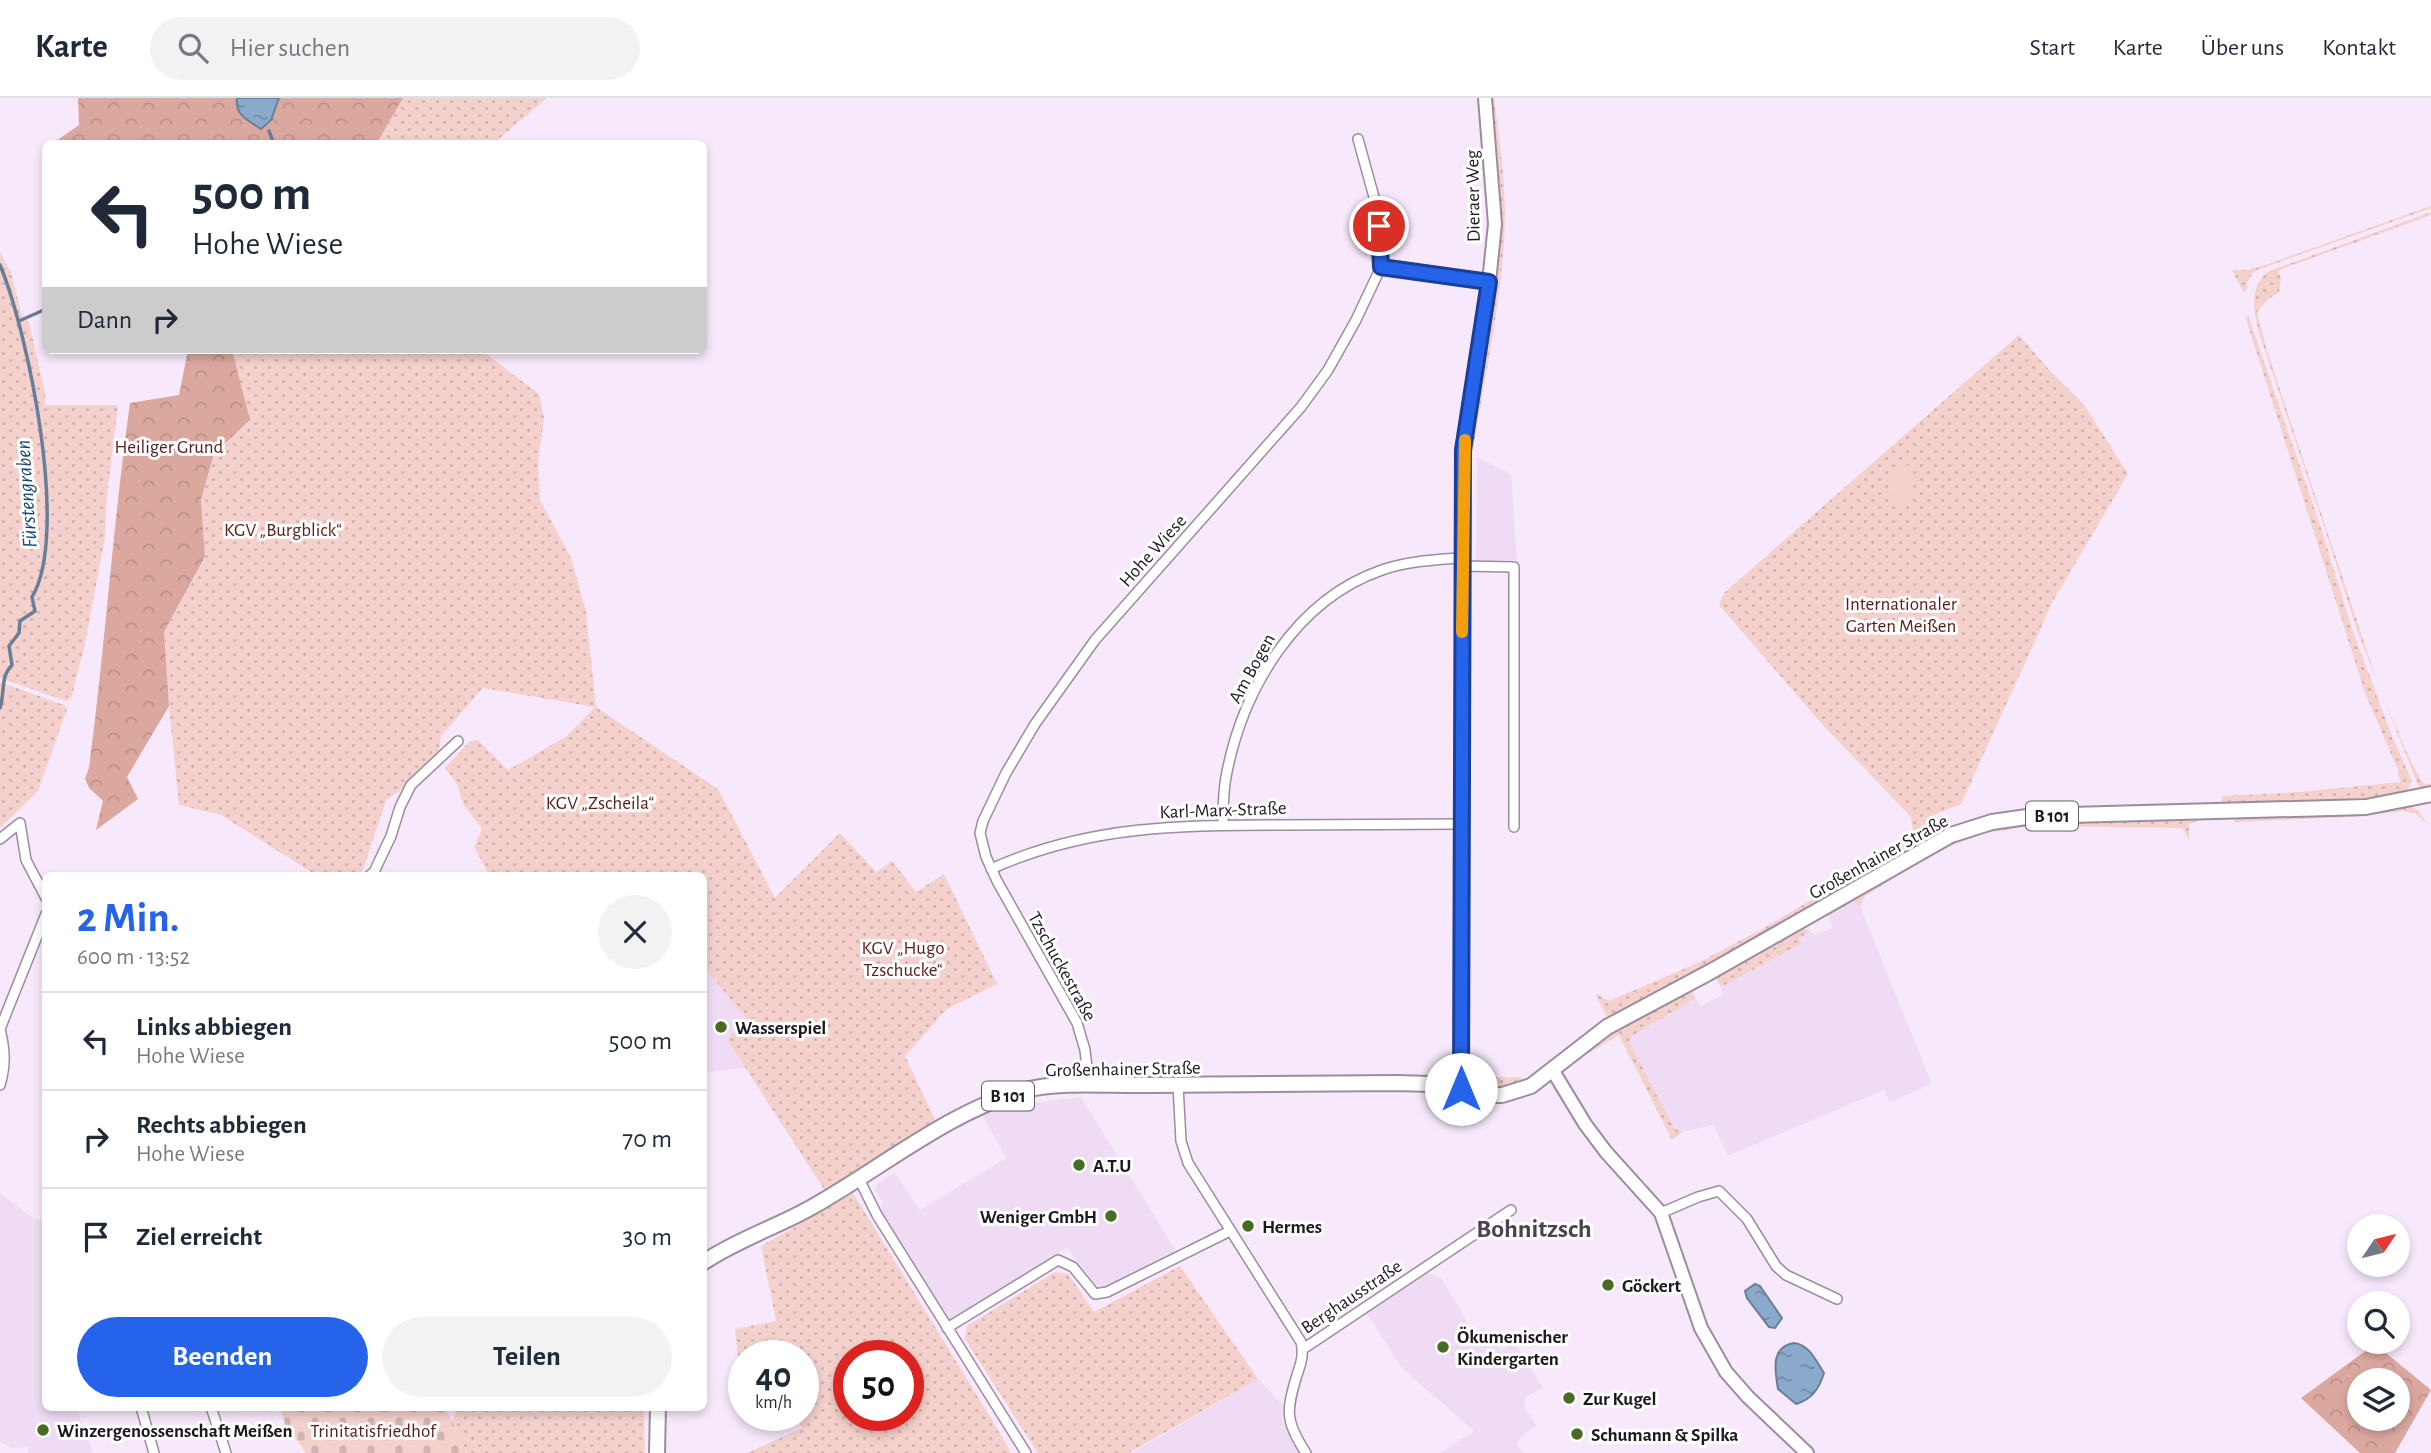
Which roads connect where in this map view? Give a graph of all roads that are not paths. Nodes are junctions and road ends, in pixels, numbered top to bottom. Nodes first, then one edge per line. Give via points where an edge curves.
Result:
1 (1485, 98) edge
2 (1358, 139) dead end
3 (1381, 267) junction
4 (1489, 282) junction
5 (1461, 562) junction
6 (458, 741) dead end
7 (2431, 794) edge
8 (1462, 824) junction
9 (1223, 825) junction
10 (1514, 827) dead end
11 (0, 839) edge
12 (991, 869) junction
13 (374, 872) edge
14 (42, 890) edge
15 (42, 924) edge
16 (0, 1029) edge
17 (1553, 1071) junction
18 (0, 1085) edge
19 (1178, 1085) junction
20 (1090, 1086) junction
21 (1461, 1089) junction
22 (859, 1179) junction
23 (1511, 1210) dead end
24 (1661, 1213) junction
25 (1230, 1231) junction
26 (707, 1260) edge
27 (1837, 1299) dead end
28 (947, 1328) junction
29 (1303, 1349) junction
30 (142, 1411) edge
31 (212, 1411) edge
32 (658, 1411) edge
33 (154, 1453) edge
34 (226, 1453) edge
35 (657, 1453) edge
36 (1026, 1453) edge
37 (1306, 1453) edge
38 (1807, 1453) edge

1 - 4 main road, Dieraer Weg via 1495,224
2 - 3 street via 1377,208
3 - 4 street
3 - 12 street, Hohe Wiese via 1328,370 1301,407 1095,640 1035,724 984,821 982,845
4 - 5 main road, Dieraer Weg via 1463,450
5 - 8 main road, Dieraer Weg
5 - 9 street, Am Bogen via 1422,560 1383,569 1340,591 1289,636 1254,690 1238,732 1225,778
5 - 10 street, Am Bogen via 1514,567
6 - 13 street via 411,785
7 - 17 main road, Großenhainer Straße / B 101 via 2365,807 2034,816 1992,822 1951,835 1608,1027
8 - 9 street, Karl-Marx-Straße
8 - 21 main road, Dieraer Weg
9 - 12 street, Karl-Marx-Straße via 1090,837 1037,850
11 - 14 street via 20,822 26,860
12 - 20 street, Tzschuckestraße via 1077,1023
15 - 16 street
16 - 18 street via 5,1048
17 - 21 main road, Großenhainer Straße / B 101 via 1531,1086 1502,1095
17 - 24 main road via 1606,1152
19 - 20 main road, Großenhainer Straße / B 101
19 - 21 main road, Großenhainer Straße / B 101 via 1397,1083
19 - 25 street via 1184,1153
20 - 22 main road, Großenhainer Straße / B 101 via 1028,1089 996,1100
22 - 26 main road, Großenhainer Straße / B 101
22 - 28 street
23 - 29 street, Berghausstraße
24 - 27 street via 1719,1191 1747,1219 1776,1266
24 - 38 main road via 1701,1328 1726,1372
25 - 28 street via 1107,1292 1095,1294 1073,1267 1058,1260
25 - 29 street
28 - 36 street
29 - 37 street, Berghausstraße via 1289,1418
30 - 33 street
31 - 34 street
32 - 35 main road

